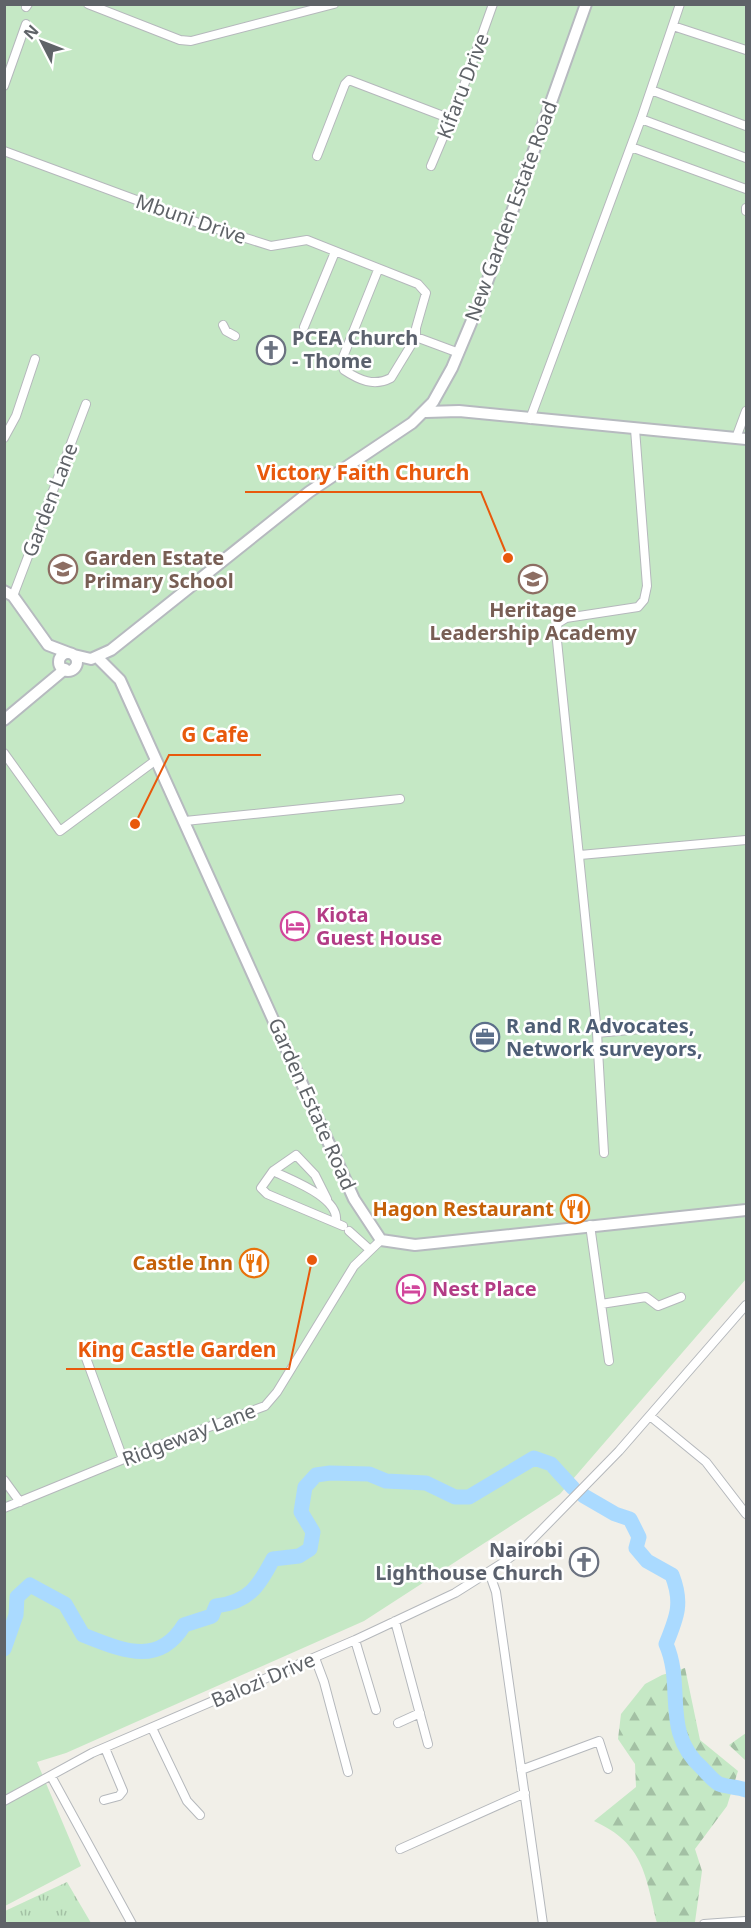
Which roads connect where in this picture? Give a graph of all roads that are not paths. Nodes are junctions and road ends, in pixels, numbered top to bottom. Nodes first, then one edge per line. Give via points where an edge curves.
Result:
1 (88, 4) edge
2 (334, 4) edge
3 (493, 4) edge
4 (586, 4) edge
5 (680, 4) edge
6 (26, 24) dead end
7 (673, 26) junction
8 (747, 50) edge
9 (4, 86) edge
10 (651, 90) junction
11 (451, 119) junction
12 (642, 119) junction
13 (747, 126) edge
14 (630, 147) junction
15 (4, 151) edge
16 (317, 156) dead end
17 (747, 158) edge
18 (431, 166) dead end
19 (747, 189) edge
20 (335, 252) junction
21 (378, 270) junction
22 (223, 325) dead end
23 (304, 327) dead end
24 (235, 336) dead end
25 (416, 337) junction
26 (459, 353) junction
27 (35, 359) dead end
28 (441, 393) junction
29 (86, 404) dead end
30 (459, 411) junction
31 (747, 411) edge
32 (426, 412) junction
33 (530, 419) junction
34 (635, 429) junction
35 (4, 438) edge
36 (742, 438) edge
37 (9, 593) edge
38 (48, 645) junction
39 (111, 650) junction
40 (72, 654) junction
41 (94, 659) junction
42 (66, 667) junction
43 (116, 674) junction
44 (4, 720) edge
45 (4, 753) edge
46 (156, 760) junction
47 (400, 798) dead end
48 (185, 820) junction
49 (747, 840) edge
50 (580, 855) junction
51 (661, 1027) dead end
52 (597, 1033) junction
53 (604, 1153) dead end
54 (273, 1171) junction
55 (327, 1200) junction
56 (747, 1210) edge
57 (590, 1225) junction
58 (342, 1226) junction
59 (381, 1240) junction
60 (369, 1249) junction
61 (681, 1297) dead end
62 (601, 1304) junction
63 (747, 1305) edge
64 (86, 1358) dead end
65 (609, 1361) dead end
66 (650, 1416) junction
67 (123, 1459) junction
68 (4, 1480) edge
69 (20, 1502) junction
70 (4, 1508) edge
71 (747, 1514) edge
72 (489, 1572) junction
73 (396, 1621) junction
74 (355, 1640) junction
75 (315, 1658) junction
76 (376, 1710) dead end
77 (420, 1713) junction
78 (398, 1723) dead end
79 (152, 1728) junction
80 (429, 1744) dead end
81 (105, 1748) junction
82 (608, 1769) dead end
83 (521, 1770) junction
84 (348, 1772) dead end
85 (51, 1776) junction
86 (525, 1793) junction
87 (104, 1800) dead end
88 (4, 1801) edge
89 (200, 1815) dead end
90 (400, 1849) dead end
91 (747, 1921) edge
92 (132, 1923) edge
93 (543, 1923) edge
94 (705, 1923) edge

1 - 2 street via 191,41
3 - 11 street, Kifaru Drive
4 - 26 street, New Garden Estate Road
5 - 7 street
6 - 9 street
7 - 8 street
7 - 10 street
10 - 12 street
10 - 13 street
11 - 16 street via 349,80
11 - 18 street, Kifaru Drive
12 - 14 street
12 - 17 street
14 - 19 street
14 - 33 street
15 - 20 street, Mbuni Drive via 271,246 307,240
20 - 21 street, Mbuni Drive
20 - 23 street
21 - 25 street, Mbuni Drive via 424,289
21 - 25 street via 341,362 344,370 361,380 384,382 391,378
22 - 24 street via 226,332
25 - 26 street
26 - 28 street, New Garden Estate Road
27 - 35 street via 16,416
28 - 30 street
28 - 32 street, New Garden Estate Road
29 - 37 street, Garden Lane
30 - 32 street
30 - 33 street
31 - 36 street
32 - 39 street, New Garden Estate Road via 309,492
33 - 34 street
34 - 36 street
34 - 50 street via 647,586 644,600 638,607 566,618 558,623 556,631
37 - 38 street
38 - 40 street, Garden Estate Road
38 - 42 street
39 - 41 street, New Garden Estate Road
39 - 43 street
40 - 41 street, Garden Estate Road
40 - 42 street via 77,662
41 - 42 street, New Garden Estate Road
41 - 43 street, Garden Estate Road
42 - 44 street, New Garden Estate Road
43 - 46 street, Garden Estate Road
45 - 46 street via 60,831
46 - 48 street, Garden Estate Road
47 - 48 street
48 - 59 street, Garden Estate Road via 354,1199
49 - 50 street
50 - 52 street
51 - 52 street
52 - 53 street
54 - 55 street
54 - 55 street via 296,1155 315,1175
54 - 58 street via 261,1188 267,1194
55 - 58 street
56 - 57 street
57 - 59 street via 415,1245
57 - 62 street
58 - 60 street
59 - 60 street, Ridgeway Lane
60 - 67 street, Ridgeway Lane via 339,1288 265,1406
61 - 62 street via 658,1306 646,1297
62 - 65 street
63 - 66 street, Balozi Drive
64 - 67 street
66 - 71 street via 706,1462
66 - 72 street, Balozi Drive via 526,1546
67 - 69 street, Ridgeway Lane
68 - 69 street
69 - 70 street, Ridgeway Lane
72 - 73 street, Balozi Drive
72 - 83 street via 496,1592
73 - 74 street, Balozi Drive
73 - 77 street
74 - 75 street, Balozi Drive
74 - 76 street
75 - 79 street, Balozi Drive
75 - 84 street
77 - 78 street
77 - 80 street
79 - 81 street, Balozi Drive
79 - 89 street via 187,1801
81 - 85 street, Balozi Drive
81 - 87 street via 123,1791
82 - 83 street via 599,1741
83 - 86 street
85 - 88 street, Balozi Drive
85 - 92 street
86 - 90 street
86 - 93 street
91 - 94 street

